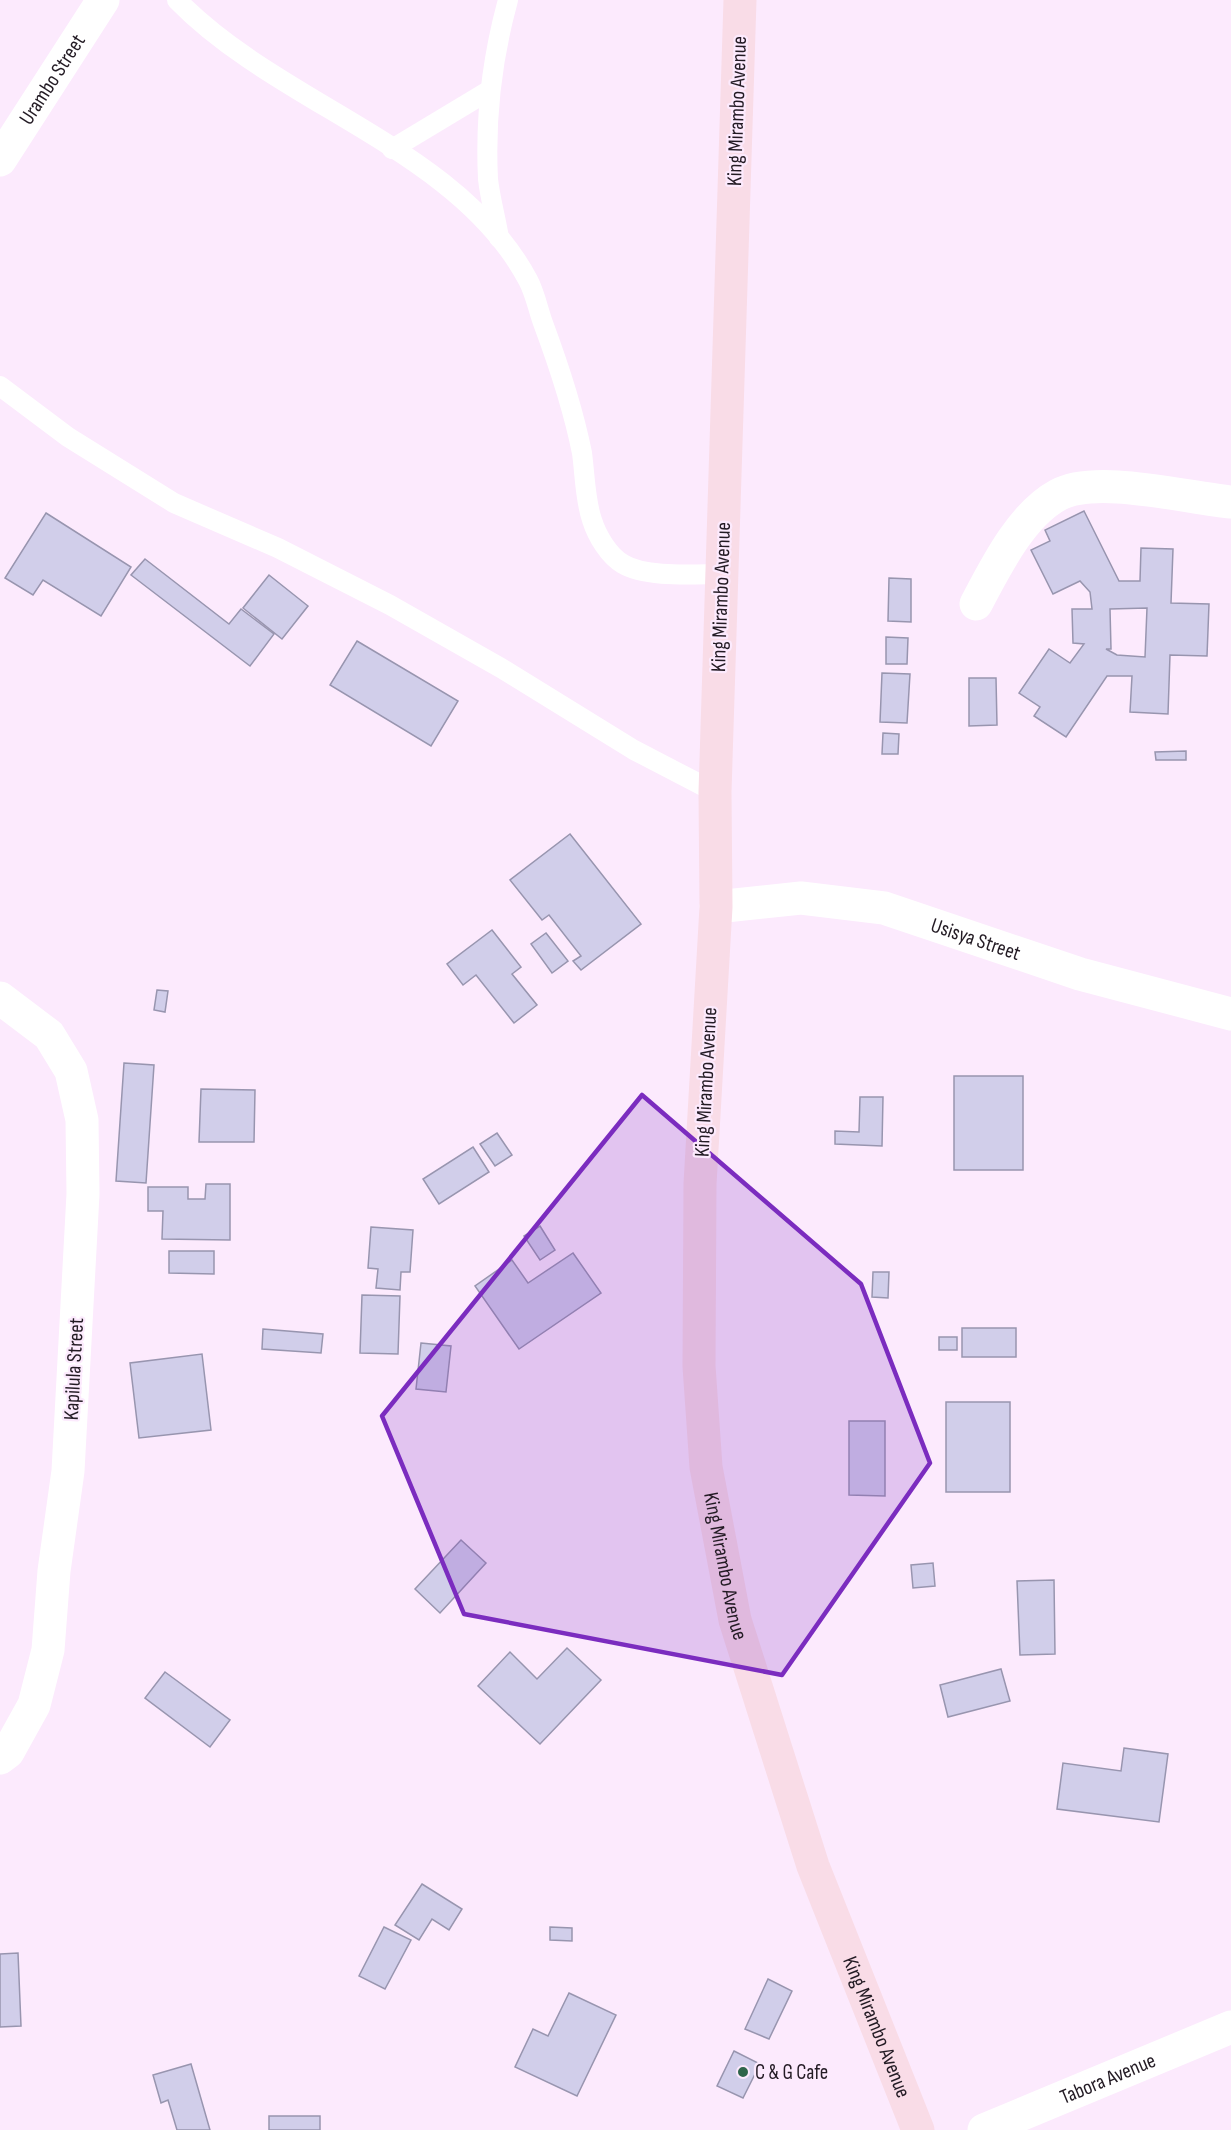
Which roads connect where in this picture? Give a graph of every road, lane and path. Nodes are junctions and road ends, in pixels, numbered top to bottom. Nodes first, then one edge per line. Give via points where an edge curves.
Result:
1 (103, 0) edge
2 (177, 0) edge
3 (508, 0) edge
4 (740, 0) edge
5 (490, 90) junction
6 (392, 149) junction
7 (0, 160) edge
8 (499, 238) junction
9 (0, 386) edge
10 (1231, 502) edge
11 (722, 574) junction
12 (976, 604) dead end
13 (715, 792) junction
14 (716, 907) junction
15 (0, 998) edge
16 (1231, 1014) edge
17 (0, 1758) edge
18 (1231, 2027) edge
19 (918, 2130) edge
20 (984, 2130) edge

1 - 7 street, Urambo Street
2 - 6 lane via 229,45
3 - 5 lane
4 - 11 main road, King Mirambo Avenue
5 - 6 lane
5 - 8 lane via 488,180
6 - 8 lane via 437,176
8 - 11 lane via 528,281 564,380 592,520 604,545 623,565 663,574
9 - 13 lane via 69,437 174,503 278,548 390,605 634,750
10 - 12 street via 1119,487 1058,494 1034,514 1004,553
11 - 13 main road, King Mirambo Avenue
13 - 14 main road, King Mirambo Avenue
14 - 16 street, Usisya Street via 801,898 884,908 1080,974
14 - 19 main road, King Mirambo Avenue via 700,1184 699,1366 706,1467 735,1620 813,1866
15 - 17 street, Kapilula Street via 50,1035 71,1071 82,1120 84,1194 68,1471 48,1650 34,1705 9,1752
18 - 20 street, Tabora Avenue

